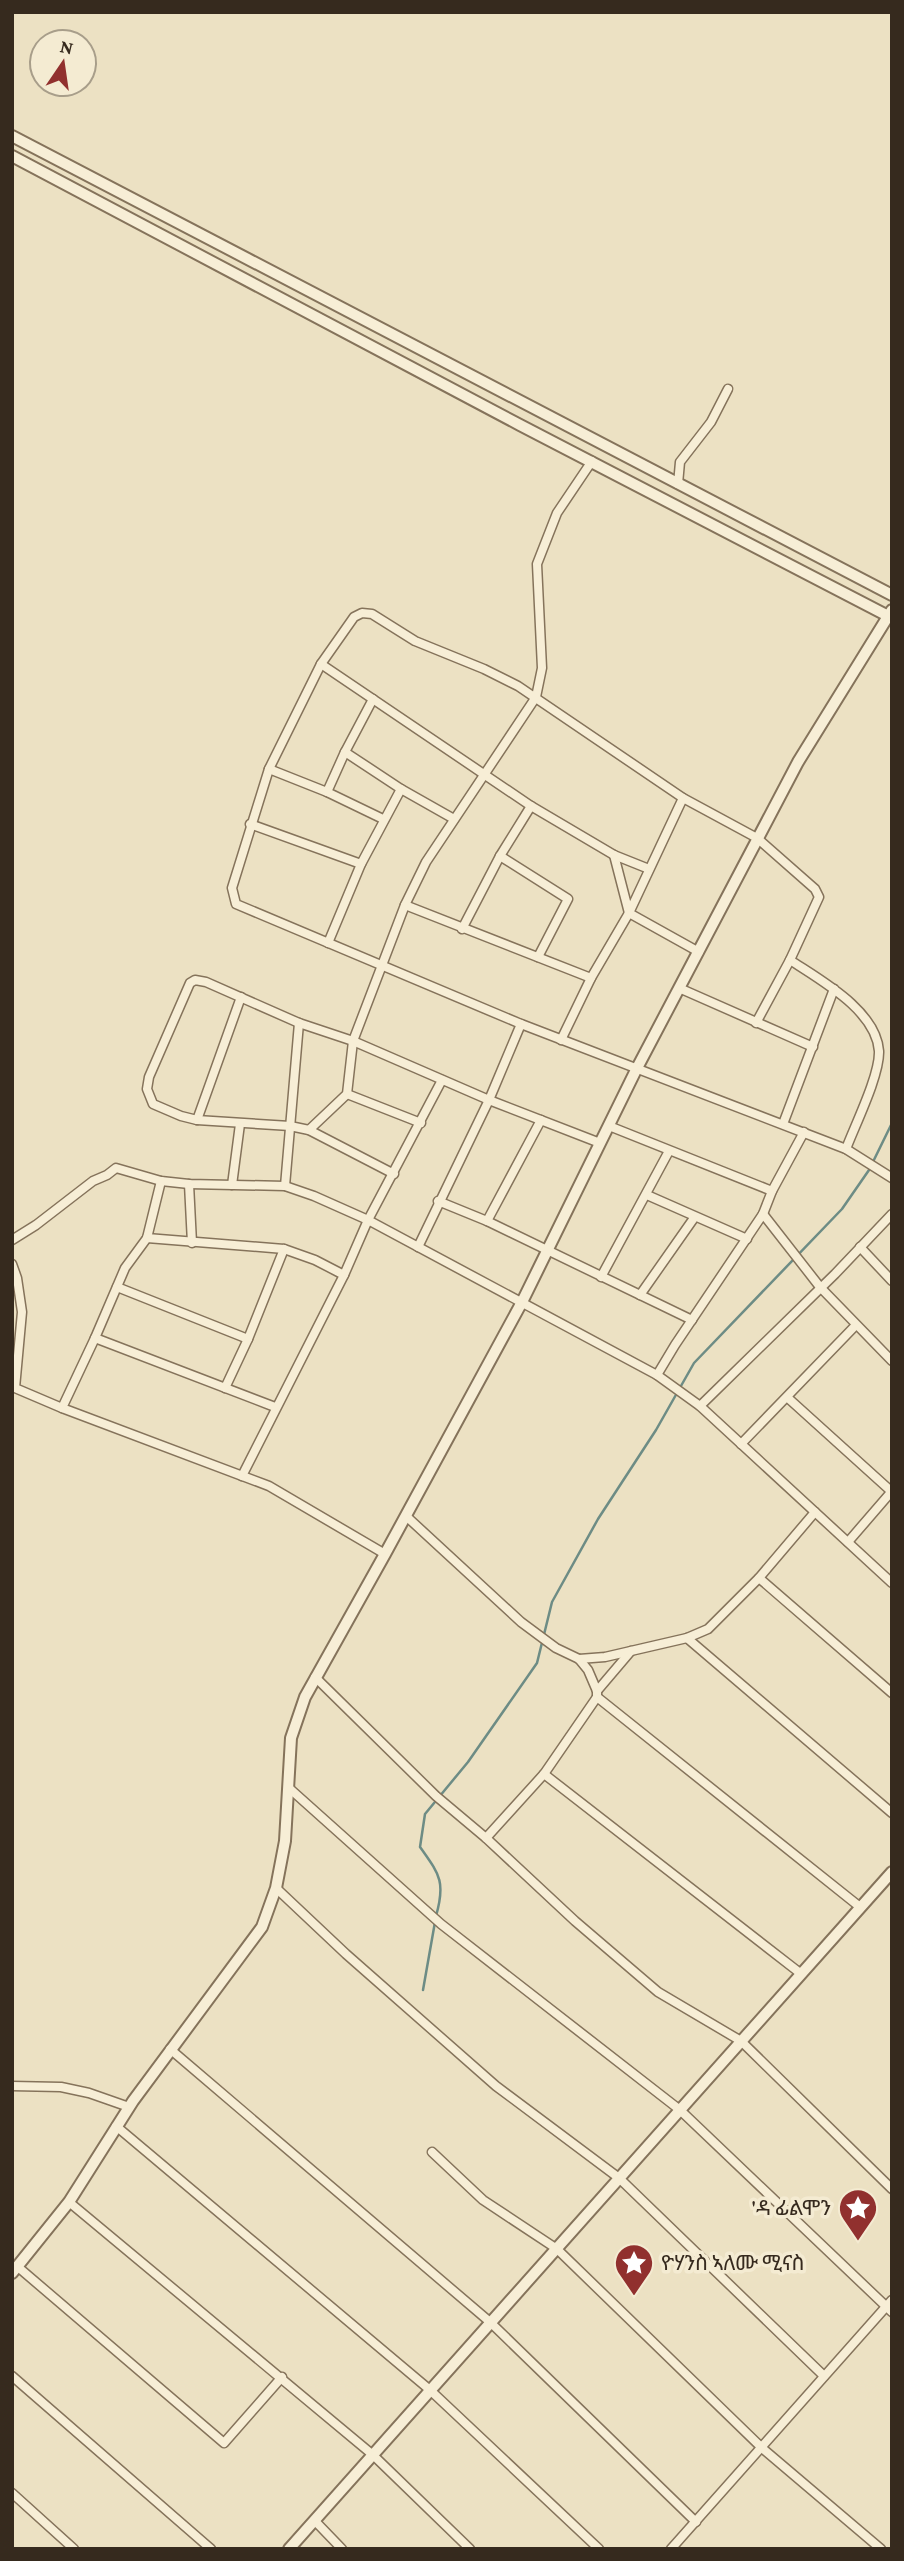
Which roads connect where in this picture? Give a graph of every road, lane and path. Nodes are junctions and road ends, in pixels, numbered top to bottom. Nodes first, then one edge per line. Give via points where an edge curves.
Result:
1 (12, 136) edge
2 (12, 156) edge
3 (134, 199) junction
4 (127, 215) junction
5 (728, 389) dead end
6 (592, 461) junction
7 (678, 484) junction
8 (892, 595) edge
9 (891, 615) edge
10 (321, 664) junction
11 (536, 697) junction
12 (373, 699) junction
13 (345, 752) junction
14 (269, 769) junction
15 (485, 775) junction
16 (401, 789) junction
17 (327, 792) junction
18 (683, 798) junction
19 (531, 806) junction
20 (383, 819) junction
21 (454, 820) junction
22 (250, 824) junction
23 (757, 838) junction
24 (614, 855) junction
25 (500, 856) junction
26 (361, 864) junction
27 (649, 869) junction
28 (405, 905) junction
29 (629, 913) junction
30 (462, 929) junction
31 (328, 943) junction
32 (699, 952) junction
33 (538, 957) junction
34 (790, 960) junction
35 (383, 964) junction
36 (591, 978) junction
37 (679, 988) junction
38 (834, 989) junction
39 (240, 997) junction
40 (299, 1023) junction
41 (756, 1023) junction
42 (521, 1024) junction
43 (561, 1040) junction
44 (353, 1041) junction
45 (813, 1047) junction
46 (636, 1070) junction
47 (442, 1080) junction
48 (346, 1094) junction
49 (489, 1100) junction
50 (197, 1120) junction
51 (541, 1120) junction
52 (421, 1123) junction
53 (240, 1124) junction
54 (783, 1124) junction
55 (290, 1126) junction
56 (609, 1126) junction
57 (309, 1130) junction
58 (804, 1132) junction
59 (600, 1143) junction
60 (846, 1149) junction
61 (669, 1151) junction
62 (394, 1174) junction
63 (892, 1178) edge
64 (160, 1181) junction
65 (189, 1184) junction
66 (232, 1185) junction
67 (285, 1186) junction
68 (772, 1191) junction
69 (647, 1195) junction
70 (439, 1201) junction
71 (763, 1214) junction
72 (892, 1214) edge
73 (694, 1218) junction
74 (368, 1220) junction
75 (487, 1222) junction
76 (147, 1238) junction
77 (747, 1239) junction
78 (12, 1240) edge
79 (192, 1243) junction
80 (418, 1247) junction
81 (860, 1247) junction
82 (284, 1249) junction
83 (546, 1250) junction
84 (12, 1264) edge
85 (344, 1275) junction
86 (601, 1277) junction
87 (892, 1281) edge
88 (117, 1287) junction
89 (820, 1287) junction
90 (640, 1295) junction
91 (522, 1302) junction
92 (692, 1320) junction
93 (855, 1326) junction
94 (95, 1338) junction
95 (248, 1339) junction
96 (892, 1362) edge
97 (657, 1375) junction
98 (225, 1388) junction
99 (788, 1398) junction
100 (700, 1406) junction
101 (275, 1407) junction
102 (62, 1408) junction
103 (741, 1444) junction
104 (242, 1476) junction
105 (892, 1491) edge
106 (815, 1512) junction
107 (406, 1517) junction
108 (848, 1542) junction
109 (385, 1554) junction
110 (759, 1578) junction
111 (892, 1583) edge
112 (687, 1639) junction
113 (631, 1651) junction
114 (579, 1659) junction
115 (315, 1677) junction
116 (892, 1693) edge
117 (597, 1694) junction
118 (544, 1774) junction
119 (289, 1788) junction
120 (892, 1813) edge
121 (486, 1838) junction
122 (892, 1872) edge
123 (276, 1888) junction
124 (860, 1907) junction
125 (800, 1973) junction
126 (741, 2041) junction
127 (170, 2049) junction
128 (12, 2086) edge
129 (128, 2107) junction
130 (680, 2110) junction
131 (116, 2126) junction
132 (432, 2152) dead end
133 (619, 2178) junction
134 (892, 2189) edge
135 (69, 2202) junction
136 (557, 2249) junction
137 (15, 2270) edge
138 (892, 2300) edge
139 (889, 2310) edge
140 (491, 2322) junction
141 (12, 2376) edge
142 (824, 2376) junction
143 (282, 2377) junction
144 (430, 2390) junction
145 (762, 2448) junction
146 (373, 2455) junction
147 (12, 2493) edge
148 (315, 2521) junction
149 (696, 2522) junction
150 (74, 2549) edge
151 (211, 2549) edge
152 (289, 2549) edge
153 (342, 2549) edge
154 (470, 2549) edge
155 (599, 2549) edge
156 (671, 2549) edge
157 (881, 2549) edge

1 - 3 street
2 - 4 street
3 - 4 street
3 - 7 street
4 - 6 street
5 - 7 street via 711,422 680,462
6 - 9 street
6 - 11 street via 557,513 537,564 542,668
7 - 8 street
9 - 23 street via 798,762
10 - 11 street via 362,612
10 - 12 street
10 - 14 street
11 - 15 street
11 - 18 street
12 - 13 street
12 - 15 street
13 - 16 street
13 - 17 street
14 - 17 street
14 - 22 street
15 - 19 street
15 - 21 street
16 - 20 street
16 - 21 street
17 - 20 street
18 - 23 street
18 - 27 street
19 - 24 street
19 - 25 street
20 - 26 street
21 - 28 street
22 - 26 street
22 - 31 street via 232,888 236,904
23 - 32 street
23 - 34 street via 819,897
24 - 27 street
24 - 29 street
25 - 30 street
25 - 33 street via 568,899
26 - 31 street
27 - 29 street
28 - 30 street
28 - 35 street
29 - 32 street
29 - 36 street
30 - 33 street
31 - 35 street
32 - 37 street
33 - 36 street
34 - 38 street
34 - 41 street
35 - 42 street
35 - 44 street
36 - 43 street
37 - 41 street
37 - 46 street
38 - 45 street
38 - 60 street via 856,1008 872,1031 879,1052
39 - 40 street
39 - 50 street
39 - 50 street via 206,982 190,984 149,1077 147,1088 153,1104
40 - 44 street
40 - 55 street
41 - 45 street
42 - 43 street
42 - 49 street
43 - 46 street
44 - 47 street
44 - 48 street
45 - 54 street
46 - 54 street
46 - 56 street
47 - 49 street
47 - 52 street
48 - 52 street
48 - 57 street
49 - 51 street
49 - 70 street
50 - 53 street
51 - 59 street
51 - 75 street
52 - 62 street
53 - 55 street
53 - 66 street
54 - 58 street
55 - 57 street
55 - 67 street
56 - 59 street
56 - 61 street
57 - 62 street
58 - 60 street
58 - 68 street
59 - 83 street
60 - 63 street
61 - 68 street
61 - 69 street
62 - 74 street
64 - 65 street
64 - 76 street
64 - 78 street via 114,1168
65 - 66 street
65 - 79 street
66 - 67 street
67 - 74 street
68 - 71 street
69 - 73 street
69 - 86 street
70 - 75 street
70 - 80 street
71 - 77 street
71 - 89 street
72 - 81 street
73 - 77 street
73 - 90 street
74 - 80 street
74 - 85 street
75 - 83 street
76 - 79 street
76 - 88 street
77 - 92 street
79 - 82 street
80 - 91 street
81 - 87 street
81 - 89 street
82 - 85 street
82 - 95 street
83 - 86 street
83 - 91 street
84 - 102 street via 22,1312 15,1388
85 - 101 street
86 - 90 street
88 - 94 street
88 - 95 street
89 - 93 street
89 - 100 street
90 - 92 street
91 - 97 street
91 - 107 street
92 - 97 street
93 - 96 street
93 - 99 street
94 - 98 street
94 - 102 street
95 - 98 street
97 - 100 street
98 - 101 street
99 - 103 street
99 - 105 street
100 - 103 street
101 - 104 street
102 - 104 street
103 - 106 street
104 - 109 street via 269,1486
105 - 108 street
106 - 108 street
106 - 110 street
107 - 109 street
107 - 114 street via 521,1622
108 - 111 street
109 - 115 street
110 - 112 street via 708,1629
110 - 116 street
112 - 113 street
112 - 120 street
113 - 114 street
113 - 117 street
114 - 117 street
115 - 119 street via 291,1738
115 - 121 street via 436,1796
117 - 118 street
117 - 124 street
118 - 121 street
118 - 125 street
119 - 123 street
119 - 130 street via 441,1924
121 - 126 street via 658,1992
122 - 124 street
123 - 127 street via 256,1935
123 - 133 street via 496,2086
124 - 125 street
125 - 126 street
126 - 130 street
126 - 134 street
127 - 129 street
127 - 140 street
128 - 129 street via 61,2087
129 - 131 street
130 - 133 street
130 - 139 street
131 - 135 street
131 - 144 street
132 - 136 street via 483,2200
133 - 136 street
133 - 142 street
135 - 137 street
135 - 143 street
136 - 140 street
136 - 145 street
137 - 143 street via 224,2444
138 - 139 street
139 - 142 street
140 - 144 street
140 - 149 street
141 - 151 street
142 - 145 street
143 - 146 street
144 - 146 street
144 - 155 street
145 - 149 street
145 - 157 street
146 - 148 street
146 - 154 street
147 - 150 street
148 - 152 street
148 - 153 street
149 - 156 street

